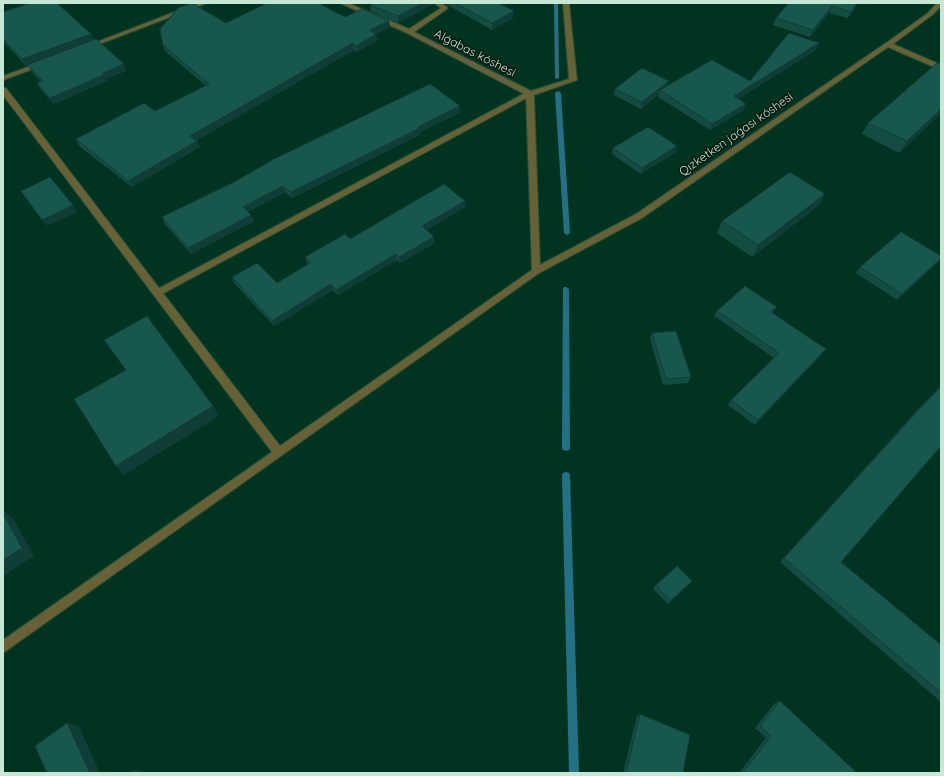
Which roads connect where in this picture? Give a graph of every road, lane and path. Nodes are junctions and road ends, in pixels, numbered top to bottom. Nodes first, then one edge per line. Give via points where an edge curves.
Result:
1 (204, 3) edge
2 (343, 3) edge
3 (437, 3) edge
4 (566, 3) edge
5 (940, 3) edge
6 (409, 32) junction
7 (888, 44) junction
8 (84, 48) edge
9 (47, 62) edge
10 (941, 68) edge
11 (3, 78) edge
12 (3, 90) edge
13 (530, 94) junction
14 (536, 271) junction
15 (157, 293) junction
16 (279, 453) junction
17 (3, 647) edge

1 - 8 street
2 - 6 street, Alǵabas kóshesi
3 - 6 street, Alǵabas kóshesi via 445,8
4 - 13 street via 573,80
5 - 7 street, Qızketken jaǵası kóshesi via 930,14
6 - 13 street, Alǵabas kóshesi
7 - 10 street
7 - 14 street, Qızketken jaǵası kóshesi via 639,216
9 - 11 street
12 - 15 street
13 - 14 street
13 - 15 street
14 - 16 street, Qızketken jaǵası kóshesi
15 - 16 street
16 - 17 street, Qızketken jaǵası kóshesi

